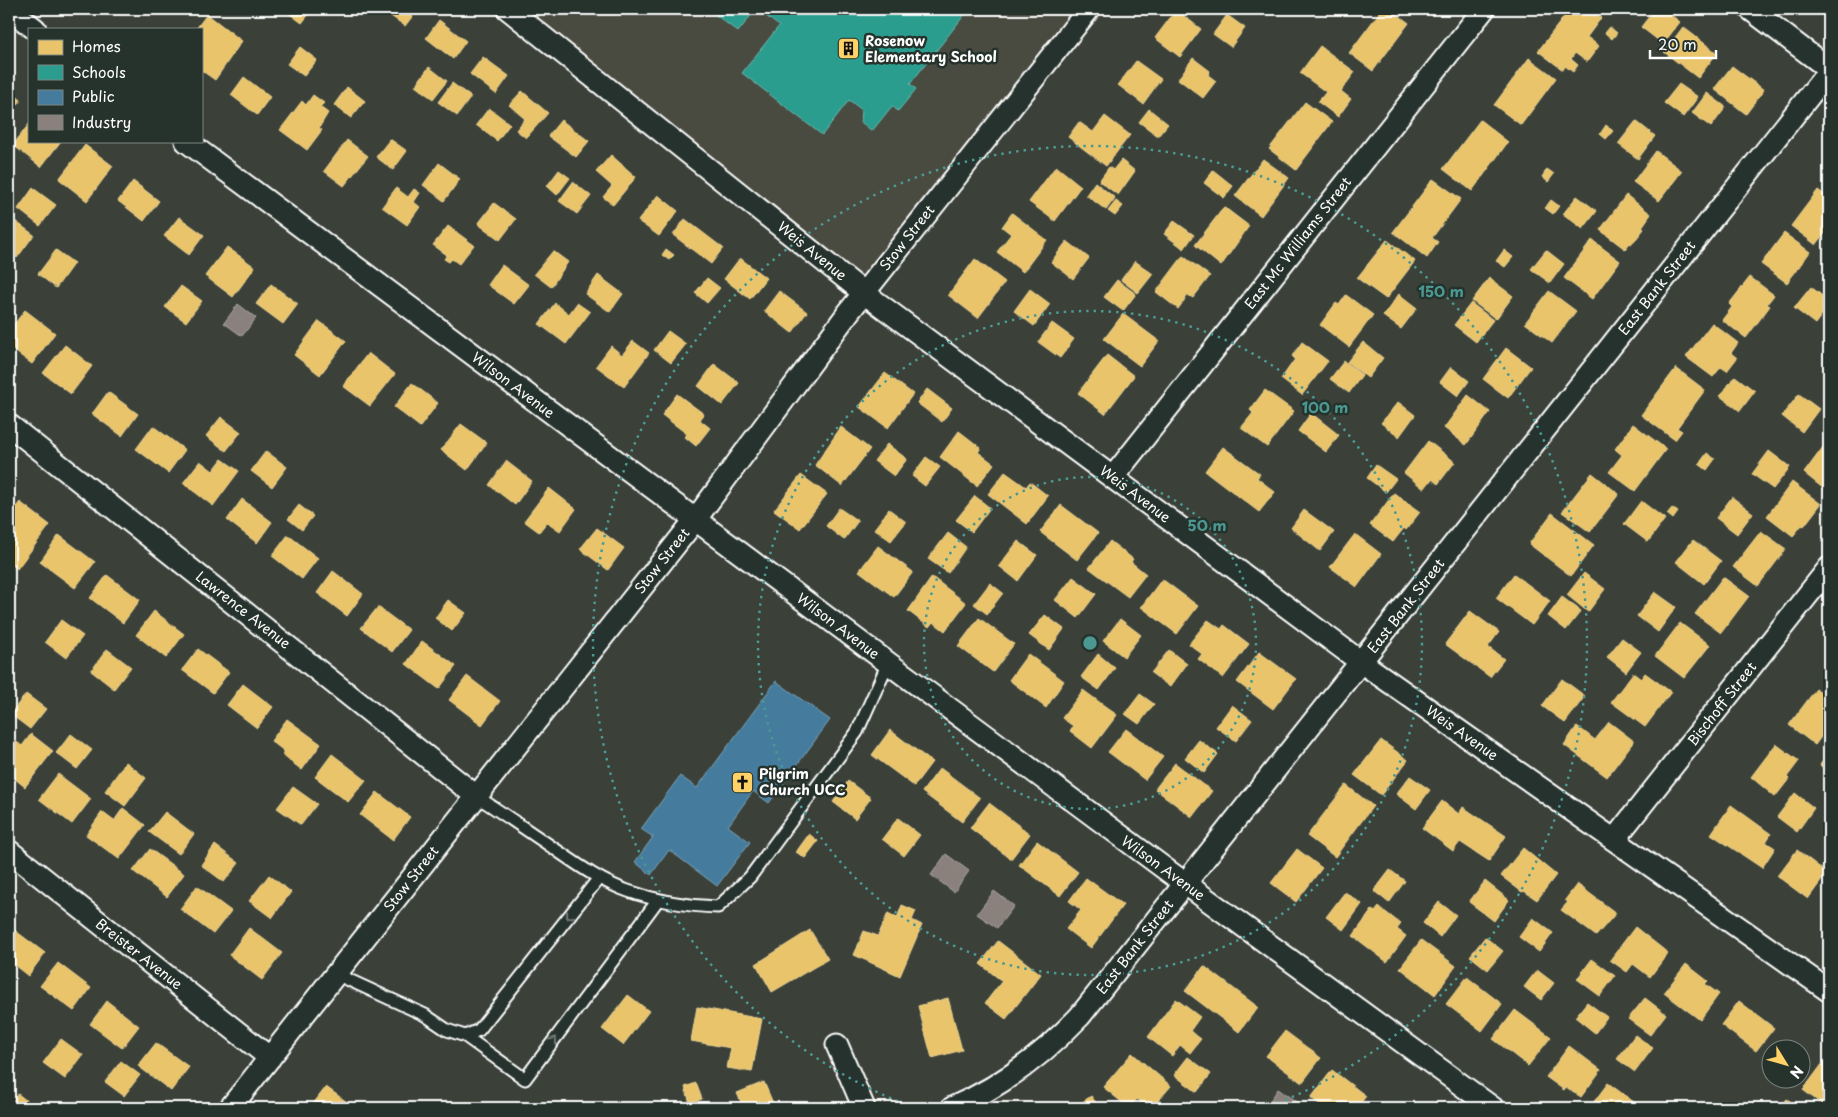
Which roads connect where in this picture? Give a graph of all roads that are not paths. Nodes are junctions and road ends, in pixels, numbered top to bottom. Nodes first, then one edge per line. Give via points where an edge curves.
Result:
1 (508, 9) edge
2 (1089, 9) edge
3 (1484, 9) edge
4 (1750, 9) edge
5 (9, 10) edge
6 (34, 28) edge
7 (1829, 70) edge
8 (187, 142) edge
9 (864, 293) junction
10 (9, 425) edge
11 (1113, 477) junction
12 (695, 520) junction
13 (1829, 568) edge
14 (1361, 662) junction
15 (888, 663) junction
16 (476, 796) junction
17 (1614, 840) junction
18 (9, 851) edge
19 (599, 878) junction
20 (1185, 884) junction
21 (658, 900) junction
22 (336, 974) junction
23 (1829, 991) edge
24 (465, 1036) junction
25 (837, 1045) dead end
26 (270, 1058) junction
27 (230, 1108) edge
28 (864, 1108) edge
29 (952, 1108) edge
30 (1492, 1108) edge

1 - 9 street, Weis Avenue
2 - 9 street, Stow Street
3 - 11 street, East Mc Williams Street
4 - 7 street
5 - 6 street
7 - 14 street, East Bank Street
8 - 12 street, Wilson Avenue
9 - 11 street, Weis Avenue
9 - 12 street, Stow Street
10 - 16 street, Lawrence Avenue
11 - 14 street, Weis Avenue
12 - 15 street, Wilson Avenue
12 - 16 street, Stow Street
13 - 17 street, Bischoff Street
14 - 17 street, Weis Avenue
14 - 20 street, East Bank Street
15 - 20 street, Wilson Avenue
15 - 21 lane via 857,732 750,877 718,907
16 - 19 lane
16 - 22 street, Stow Street
17 - 23 street, Weis Avenue
18 - 26 street, Breister Avenue
19 - 21 lane
19 -> 24 lane via 479,1030
20 - 29 street, East Bank Street via 1060,1037 1014,1075
20 - 30 street, Wilson Avenue
24 -> 21 lane via 525,1079
22 - 24 lane
22 - 26 street, Stow Street
25 - 28 street
26 - 27 street, Stow Street

